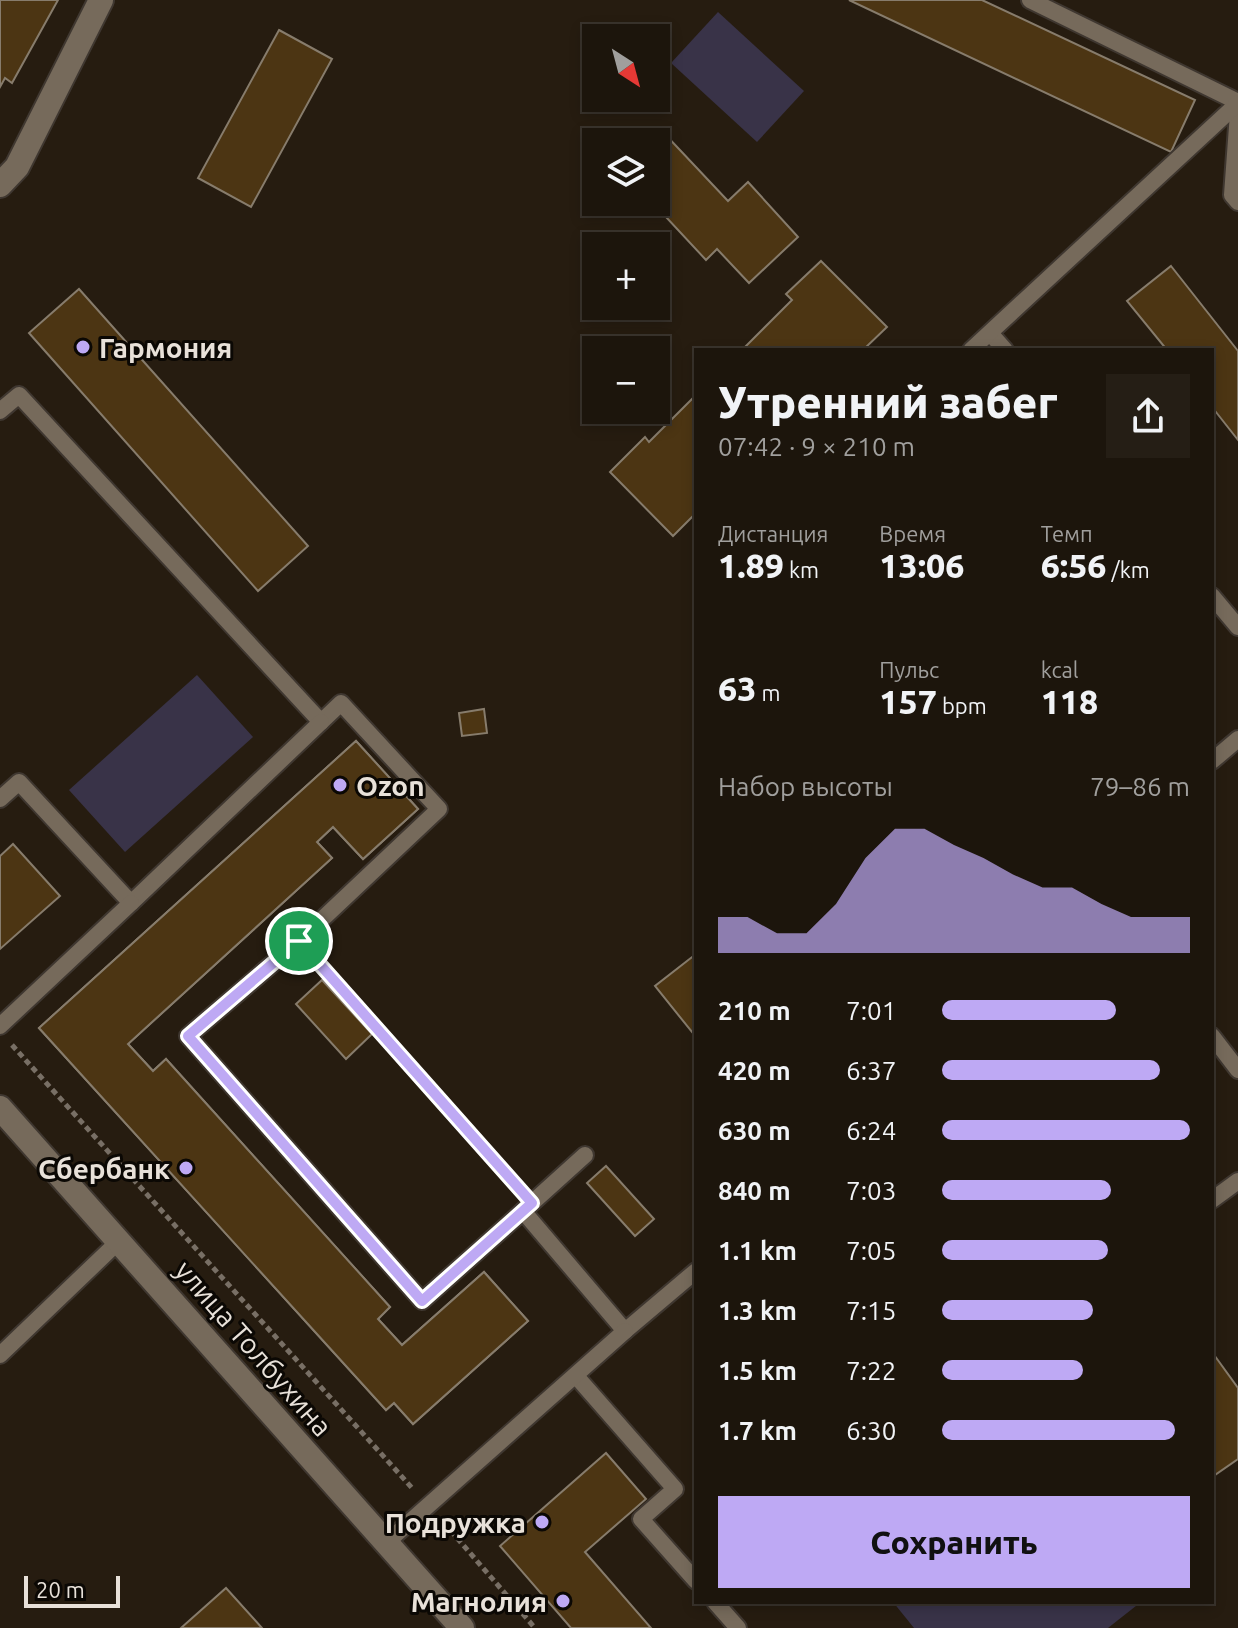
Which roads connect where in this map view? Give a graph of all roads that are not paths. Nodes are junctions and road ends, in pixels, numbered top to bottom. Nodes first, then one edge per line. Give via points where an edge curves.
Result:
1 (101, 0) edge
2 (1030, 0) edge
3 (1238, 103) edge
4 (1238, 113) edge
5 (0, 185) edge
6 (1238, 202) edge
7 (990, 333) junction
8 (973, 348) edge
9 (1003, 348) edge
10 (0, 411) edge
11 (1214, 598) edge
12 (1238, 627) edge
13 (321, 722) junction
14 (1238, 739) edge
15 (1214, 759) edge
16 (0, 799) edge
17 (131, 903) junction
18 (0, 1026) edge
19 (1214, 1039) edge
20 (1238, 1070) edge
21 (0, 1108) edge
22 (585, 1155) dead end
23 (1238, 1181) edge
24 (1214, 1199) edge
25 (528, 1207) junction
26 (119, 1241) junction
27 (694, 1273) edge
28 (625, 1331) junction
29 (0, 1355) edge
30 (576, 1376) junction
31 (386, 1543) junction
32 (694, 1579) edge
33 (717, 1604) edge
34 (462, 1628) edge
35 (738, 1628) edge

1 - 5 main road via 17,167
2 - 3 lane
3 - 7 lane
4 - 6 lane via 1232,195
7 - 8 lane
7 - 9 lane
10 - 13 lane via 19,395
11 - 12 lane
13 - 17 lane
13 - 25 lane via 341,703 439,809 188,1036 422,1301
14 - 15 lane
16 - 17 lane via 19,782
17 - 18 lane
19 - 20 lane
21 - 26 main road, улица Толбухина
22 - 25 lane
23 - 24 lane
25 - 28 lane
26 - 29 lane
26 - 31 main road, улица Толбухина
27 - 28 lane
28 - 30 lane
30 - 31 lane
30 - 32 lane via 675,1489 641,1519
31 - 34 main road, улица Толбухина
33 - 35 lane

